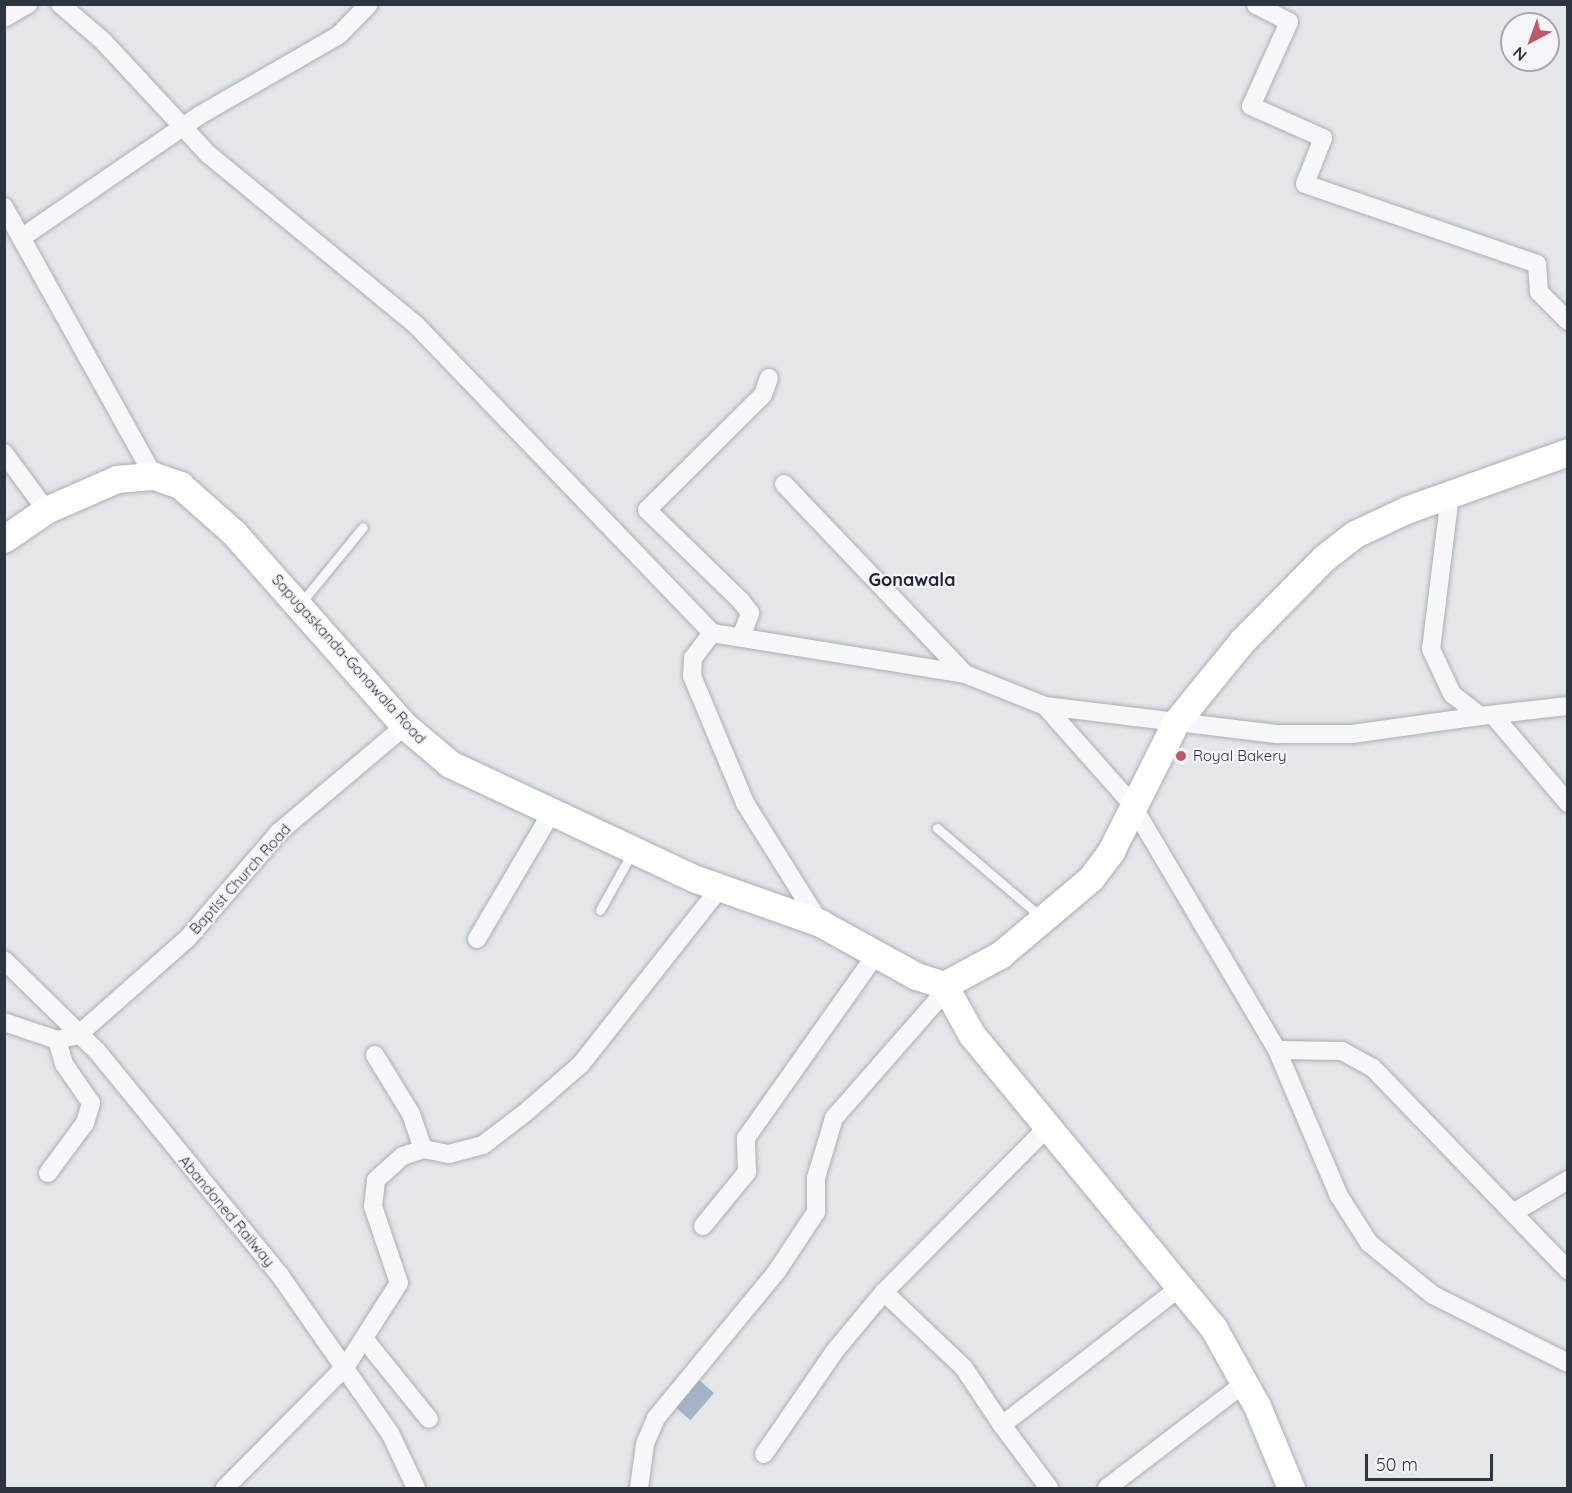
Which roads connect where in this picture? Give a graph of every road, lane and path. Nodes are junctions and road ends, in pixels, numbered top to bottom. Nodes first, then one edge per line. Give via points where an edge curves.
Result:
1 (28, 4) edge
2 (60, 4) edge
3 (369, 4) edge
4 (1256, 5) edge
5 (4, 18) edge
6 (182, 128) junction
7 (4, 207) edge
8 (24, 236) junction
9 (1568, 321) edge
10 (769, 378) dead end
11 (4, 453) edge
12 (1568, 453) edge
13 (154, 476) junction
14 (784, 484) dead end
15 (1450, 495) junction
16 (46, 510) junction
17 (363, 527) dead end
18 (4, 539) edge
19 (300, 604) junction
20 (712, 633) junction
21 (741, 636) junction
22 (965, 674) junction
23 (1045, 706) junction
24 (1568, 706) edge
25 (1486, 715) junction
26 (1176, 722) junction
27 (405, 726) junction
28 (1131, 803) junction
29 (1568, 803) edge
30 (554, 810) junction
31 (937, 828) dead end
32 (634, 849) junction
33 (720, 888) junction
34 (600, 910) dead end
35 (1045, 920) junction
36 (820, 923) junction
37 (477, 939) dead end
38 (877, 953) junction
39 (4, 960) edge
40 (944, 988) junction
41 (4, 1022) edge
42 (78, 1035) junction
43 (57, 1040) junction
44 (1277, 1050) junction
45 (375, 1056) dead end
46 (1047, 1128) junction
47 (423, 1149) junction
48 (48, 1173) dead end
49 (1568, 1180) edge
50 (1514, 1213) junction
51 (703, 1226) dead end
52 (1568, 1270) edge
53 (1182, 1286) junction
54 (884, 1292) junction
55 (366, 1341) junction
56 (1566, 1359) edge
57 (346, 1366) junction
58 (1245, 1383) junction
59 (429, 1419) dead end
60 (1002, 1425) junction
61 (764, 1454) dead end
62 (225, 1488) edge
63 (416, 1488) edge
64 (639, 1488) edge
65 (1049, 1488) edge
66 (1107, 1488) edge
67 (1291, 1488) edge

1 - 5 street
2 - 6 street via 103,41
3 - 6 street via 339,35
4 - 9 street via 1290,22 1251,106 1323,138 1305,184 1537,264 1539,292
6 - 8 street
6 - 20 street via 416,325
7 - 8 street
8 - 13 street
10 - 21 street via 762,395 647,510 741,601 750,614
11 - 16 street
12 - 15 street
13 - 16 street, Sapugaskanda-Gonawala Road via 117,479
13 - 19 street, Sapugaskanda-Gonawala Road via 180,485 201,500
14 - 22 street
15 - 25 street via 1431,650 1452,694
15 - 26 street via 1344,540 1242,641
16 - 18 street, Sapugaskanda-Gonawala Road
17 - 19 lane
19 - 27 street, Sapugaskanda-Gonawala Road
20 - 21 street
20 - 36 street via 693,658 692,676 745,803
21 - 22 street
22 - 23 street
23 - 26 street
23 - 28 street
24 - 25 street
25 - 26 street via 1352,734 1278,734
25 - 29 street
26 - 28 street
27 - 30 street, Sapugaskanda-Gonawala Road via 466,773
27 - 42 street, Baptist Church Road via 279,832 187,939
28 - 35 street via 1104,863
28 - 44 street
30 - 32 street, Sapugaskanda-Gonawala Road
30 - 37 street
31 - 35 lane
32 - 33 street, Sapugaskanda-Gonawala Road
32 - 34 lane
33 - 36 street, Sapugaskanda-Gonawala Road
33 - 47 street via 581,1064 483,1145 449,1154
35 - 40 street via 1000,955
36 - 38 street, Sapugaskanda-Gonawala Road
38 - 40 street, Sapugaskanda-Gonawala Road via 924,981
38 - 51 street via 746,1138 747,1172
39 - 42 street, Abandoned Railway
40 - 46 street via 960,1020
40 - 64 street via 834,1118 816,1178 816,1212 777,1271 661,1410 645,1443
41 - 43 street
42 - 43 street
42 - 57 street, Abandoned Railway via 272,1265
43 - 48 street via 64,1064 91,1103 85,1123
44 - 50 street via 1342,1051 1373,1068
44 - 56 street via 1339,1196 1370,1243 1432,1296
45 - 47 street via 411,1114
46 - 53 street
46 - 54 street
47 - 55 street via 404,1156 376,1180 373,1206 399,1283
49 - 50 street
50 - 52 street
53 - 58 street
53 - 60 street
54 - 60 street via 964,1368
54 - 61 street via 834,1352
55 - 57 street
55 - 59 street
57 - 62 street
57 - 63 street, Abandoned Railway via 390,1434
58 - 66 street
58 - 67 street
60 - 65 street

